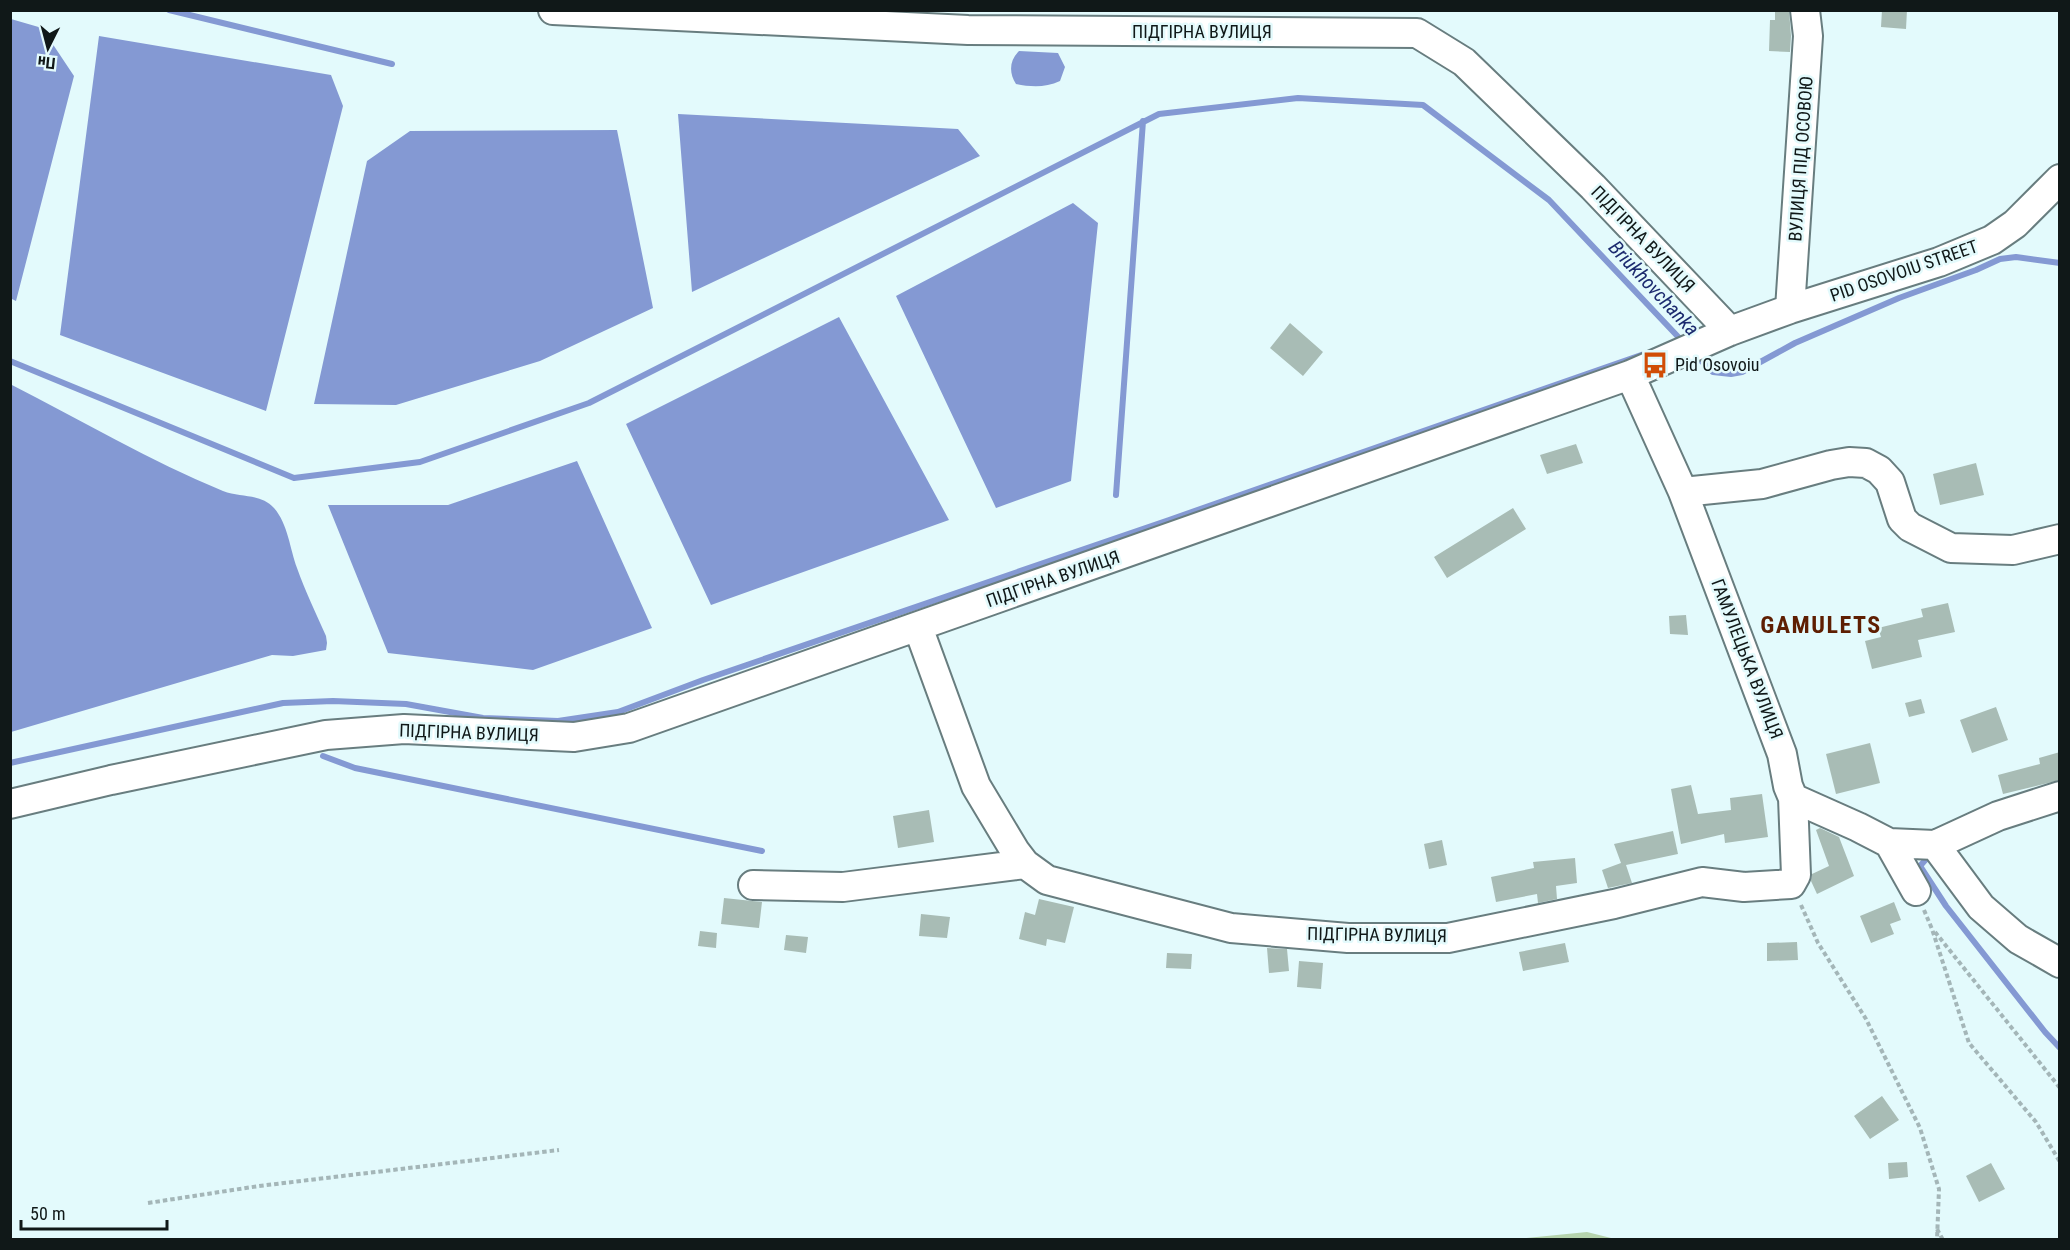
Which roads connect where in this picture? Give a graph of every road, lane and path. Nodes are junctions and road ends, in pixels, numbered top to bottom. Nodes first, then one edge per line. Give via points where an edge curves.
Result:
1 (553, 10) edge
2 (1805, 10) edge
3 (2060, 179) edge
4 (1791, 309) junction
5 (1719, 336) junction
6 (1676, 356) joint
7 (1629, 375) junction
8 (1683, 492) junction
9 (2060, 539) edge
10 (918, 627) junction
11 (2060, 796) edge
12 (1793, 798) junction
13 (10, 804) edge
14 (1888, 843) junction
15 (1935, 845) junction
16 (1025, 864) junction
17 (1791, 884) junction
18 (753, 885) dead end
19 (1916, 891) dead end
20 (2060, 963) edge
21 (2060, 1088) edge
22 (559, 1150) dead end
23 (2060, 1162) edge
24 (148, 1203) dead end
25 (1937, 1228) junction
26 (1937, 1239) edge
27 (1944, 1239) edge

1 - 5 street, ПІДГІРНА ВУЛИЦЯ via 968,30 1417,33 1464,62 1593,187
2 - 4 street, ВУЛИЦЯ ПІД ОСОВОЮ via 1808,36
3 - 4 street, PID OSOVOIU STREET via 2015,224 1992,240 1939,262
4 - 5 street, PID OSOVOIU STREET
5 - 6 street, PID OSOVOIU STREET
6 - 7 street, ПІДГІРНА ВУЛИЦЯ
7 - 8 street, ГАМУЛЕЦЬКА ВУЛИЦЯ
7 - 10 street, ПІДГІРНА ВУЛИЦЯ
8 - 9 street via 1762,484 1831,465 1866,463 1890,482 1902,519 1910,527 1951,548 2013,550
8 - 12 street, ГАМУЛЕЦЬКА ВУЛИЦЯ via 1782,754
10 - 13 street, ПІДГІРНА ВУЛИЦЯ via 629,728 574,737 404,729 326,735
10 - 16 street, ПІДГІРНА ВУЛИЦЯ via 976,786
11 - 15 street via 1998,816
12 - 14 street
12 - 17 street via 1796,875
14 - 15 street
14 - 19 street
15 - 20 street via 1980,907 2018,939
16 - 17 street, ПІДГІРНА ВУЛИЦЯ via 1047,880 1231,928 1348,938 1448,938 1702,882 1744,887
16 - 18 street via 843,887
17 - 25 path via 1818,943 1866,1019 1920,1128 1939,1189
21 - 23 path via 1932,929 1969,1043 2036,1122
22 - 24 path
25 - 26 path
25 - 27 path

